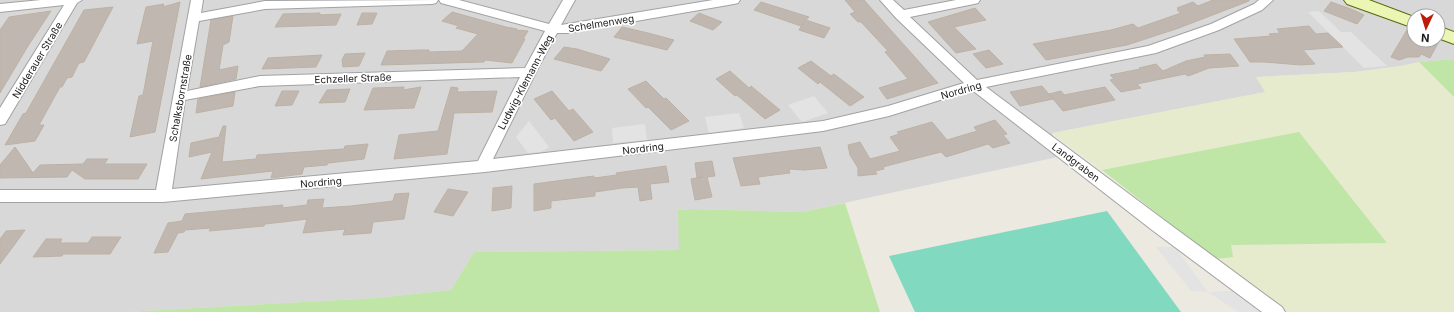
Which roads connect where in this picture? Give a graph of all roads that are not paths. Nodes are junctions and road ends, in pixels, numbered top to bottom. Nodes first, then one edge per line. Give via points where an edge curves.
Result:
1 (74, 0) edge
2 (197, 0) edge
3 (432, 0) edge
4 (445, 0) edge
5 (569, 0) edge
6 (734, 0) edge
7 (886, 0) edge
8 (974, 0) edge
9 (1267, 0) edge
10 (1354, 0) edge
11 (362, 1) edge
12 (701, 3) edge
13 (0, 8) edge
14 (900, 15) junction
15 (194, 18) junction
16 (1406, 20) edge
17 (553, 29) junction
18 (529, 72) junction
19 (974, 85) junction
20 (179, 97) junction
21 (0, 120) edge
22 (485, 166) junction
23 (0, 196) edge
24 (163, 196) junction
25 (1276, 312) edge

1 - 13 street
1 - 21 street, Nidderauer Straße
2 - 15 street, Schalksbornstraße
3 - 11 street
4 - 17 street, Schelmenweg
5 - 17 street, Ludwig-Klemann-Weg
6 - 12 street, Schelmenweg
7 - 14 street, Landgraben
8 - 14 street
9 - 19 street, Nordring via 1258,8 1222,24 1151,50
10 - 16 main road
11 - 15 street via 265,5
12 - 17 street, Schelmenweg via 567,29
14 - 19 street, Landgraben
15 - 20 street, Schalksbornstraße
17 - 18 street, Ludwig-Klemann-Weg
18 - 20 street, Echzeller Straße via 260,81
18 - 22 street, Ludwig-Klemann-Weg via 486,158
19 - 22 street, Nordring via 889,111 823,126
19 - 25 street, Landgraben
20 - 24 street, Schalksbornstraße
22 - 24 street, Nordring
23 - 24 street, Nordring

